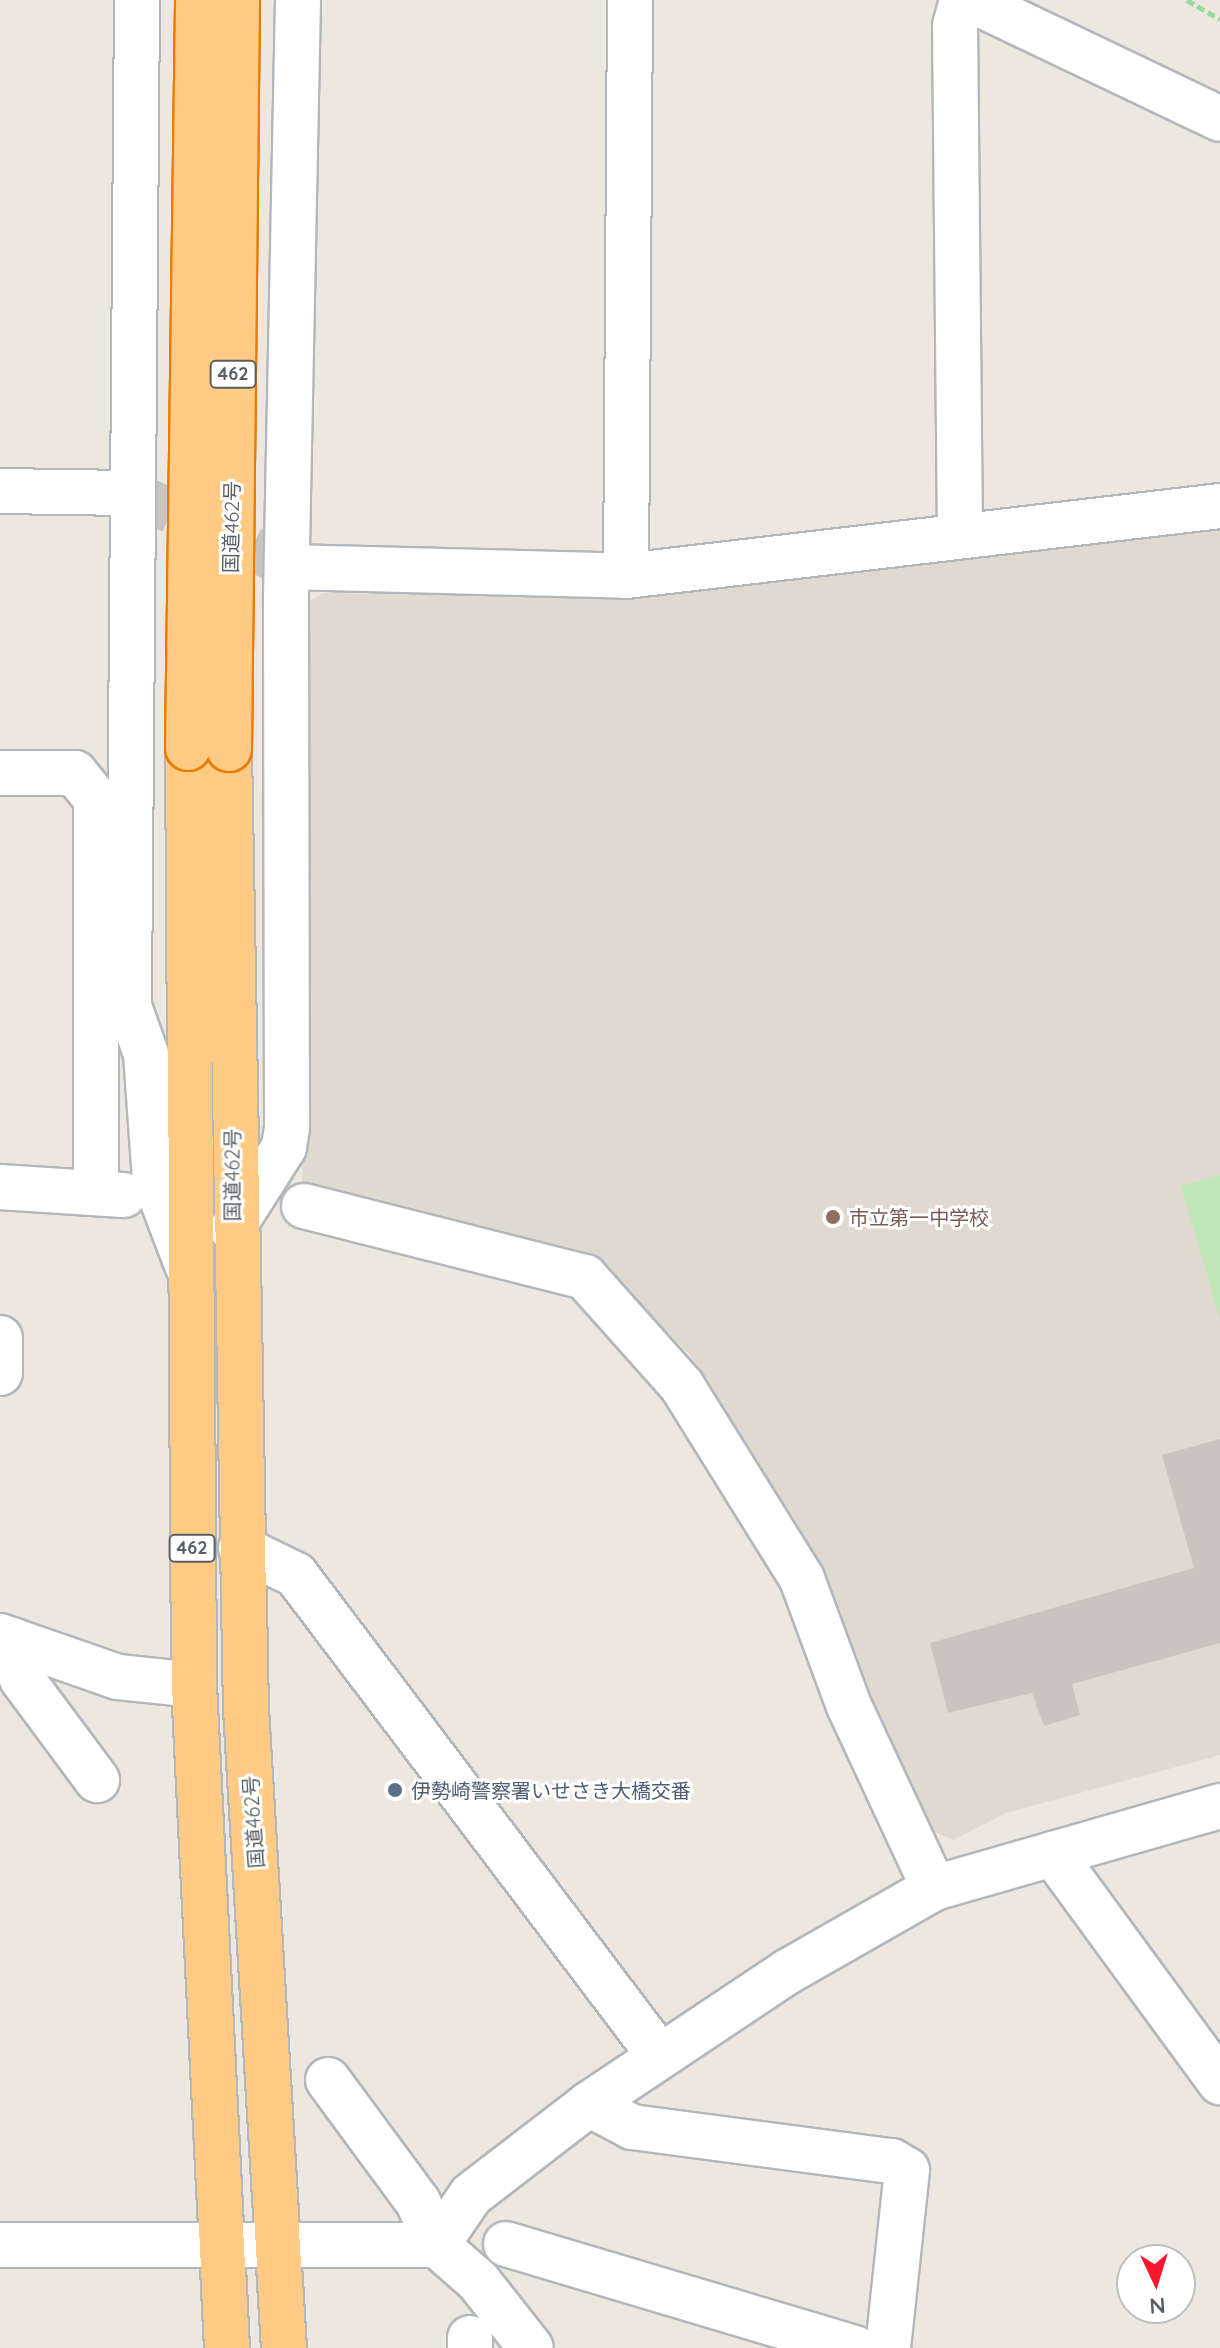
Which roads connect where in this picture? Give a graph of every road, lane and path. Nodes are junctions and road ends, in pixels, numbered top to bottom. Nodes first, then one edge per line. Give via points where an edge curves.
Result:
1 (137, 0) edge
2 (198, 0) edge
3 (237, 0) edge
4 (298, 0) edge
5 (630, 0) edge
6 (962, 0) edge
7 (971, 0) edge
8 (1187, 0) edge
9 (1220, 19) edge
10 (1220, 119) edge
11 (0, 491) edge
12 (132, 493) junction
13 (1220, 506) edge
14 (960, 536) junction
15 (291, 567) junction
16 (626, 576) junction
17 (208, 748) junction
18 (0, 773) edge
19 (0, 1187) edge
20 (304, 1206) dead end
21 (232, 1229) junction
22 (187, 1265) junction
23 (0, 1338) edge
24 (0, 1373) edge
25 (241, 1548) junction
26 (6, 1638) edge
27 (194, 1685) junction
28 (97, 1780) dead end
29 (1220, 1806) edge
30 (1053, 1854) junction
31 (934, 1888) junction
32 (659, 2055) junction
33 (328, 2080) dead end
34 (1220, 2082) edge
35 (589, 2104) junction
36 (222, 2244) junction
37 (279, 2244) junction
38 (506, 2244) dead end
39 (0, 2245) edge
40 (437, 2245) junction
41 (227, 2348) edge
42 (284, 2348) edge
43 (531, 2348) edge
44 (855, 2348) edge
45 (888, 2348) edge

1 - 12 street
2 - 17 highway, 国道462号 / 462, bridge
3 - 17 highway, 国道462号 / 462, bridge
4 - 15 street
5 - 16 street
6 - 14 street via 955,26
7 - 10 street
8 - 9 path
11 - 12 street
12 - 22 street via 129,1006 146,1054 155,1181
13 - 14 street
14 - 16 street
15 - 16 street
15 - 21 street via 287,1128 284,1147
17 - 21 highway, 国道462号 / 462
17 - 22 highway, 国道462号 / 462
18 - 19 street via 75,773 86,778 96,799 110,1194
20 - 31 street via 585,1277 682,1386 802,1579 849,1706
21 - 25 highway, 国道462号 / 462
22 - 27 highway, 国道462号 / 462
23 - 24 street
25 - 32 street via 296,1575
25 - 37 highway, 国道462号 / 462
26 - 27 street via 118,1677
26 - 28 street via 22,1679
27 - 36 highway, 国道462号 / 462
29 - 30 street
30 - 31 street
30 - 34 street
31 - 32 street
32 - 35 street
33 - 40 street via 418,2202
35 - 40 street via 471,2195
35 - 45 street via 632,2127 892,2161 907,2170
36 - 37 street
36 - 39 street
36 - 41 highway, 国道462号 / 462
37 - 40 street
37 - 42 highway, 国道462号 / 462
38 - 44 street
40 - 43 street via 478,2281

